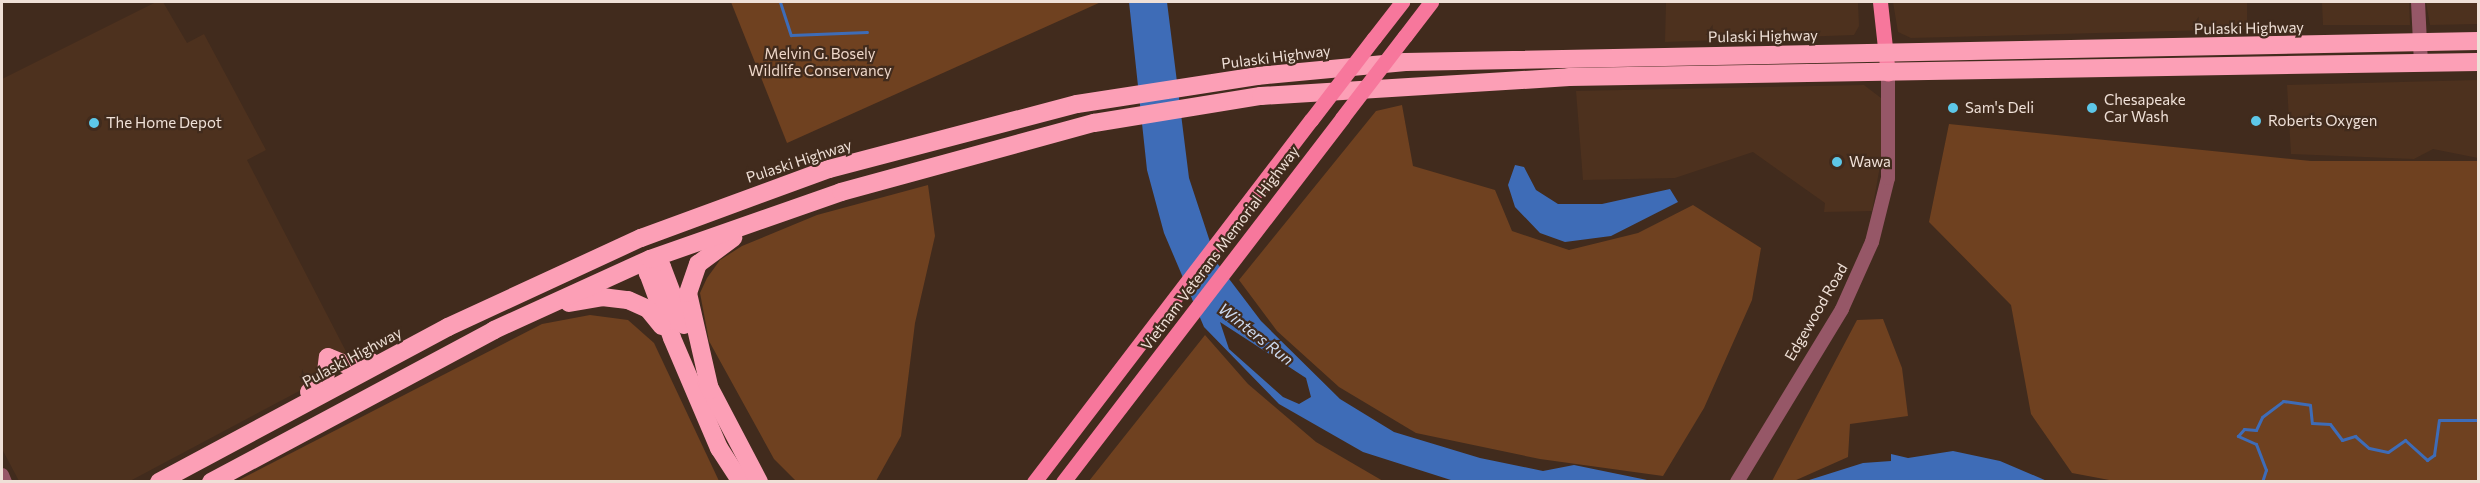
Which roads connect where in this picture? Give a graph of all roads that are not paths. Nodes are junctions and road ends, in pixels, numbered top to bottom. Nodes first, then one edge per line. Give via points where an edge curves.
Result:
1 (1402, 2) edge
2 (1431, 2) edge
3 (1881, 2) edge
4 (2418, 2) edge
5 (2478, 41) edge
6 (2420, 42) junction
7 (1887, 52) junction
8 (2478, 62) edge
9 (2421, 63) junction
10 (1888, 74) junction
11 (799, 205) junction
12 (641, 238) junction
13 (652, 262) junction
14 (541, 309) junction
15 (448, 327) junction
16 (672, 338) junction
17 (710, 390) junction
18 (268, 422) junction
19 (2, 475) edge
20 (5, 482) edge
21 (159, 482) edge
22 (211, 482) edge
23 (741, 482) edge
24 (759, 482) edge
25 (1034, 482) edge
26 (1063, 482) edge
27 (1737, 482) edge

1 - 25 main road, Vietnam Veterans Memorial Highway, bridge
2 - 26 main road, Vietnam Veterans Memorial Highway, bridge
3 - 7 main road, Edgewood Road
4 - 6 street
5 - 6 highway, Pulaski Highway
6 - 7 highway, Pulaski Highway
6 - 9 street
7 - 10 main road, Edgewood Road
7 - 12 highway, Pulaski Highway via 1405,62 1193,85 898,148
8 - 9 highway
9 - 10 highway
10 - 11 highway via 1569,76 1389,86 1196,106 1063,130
10 - 27 street, Edgewood Road via 1888,169 1872,242 1842,309
11 - 13 highway
11 - 17 highway via 722,243 692,276 688,308
12 - 13 highway
12 - 15 highway, Pulaski Highway
13 - 14 highway
13 - 16 highway via 648,273
13 - 17 highway via 662,267
14 - 16 highway via 602,297 628,300 648,309
14 - 22 highway
15 - 18 highway, Pulaski Highway
15 - 18 highway via 425,332 361,365 328,357 320,387 273,411
16 - 23 highway via 719,448
17 - 24 highway
18 - 21 highway, Pulaski Highway
19 - 20 street

